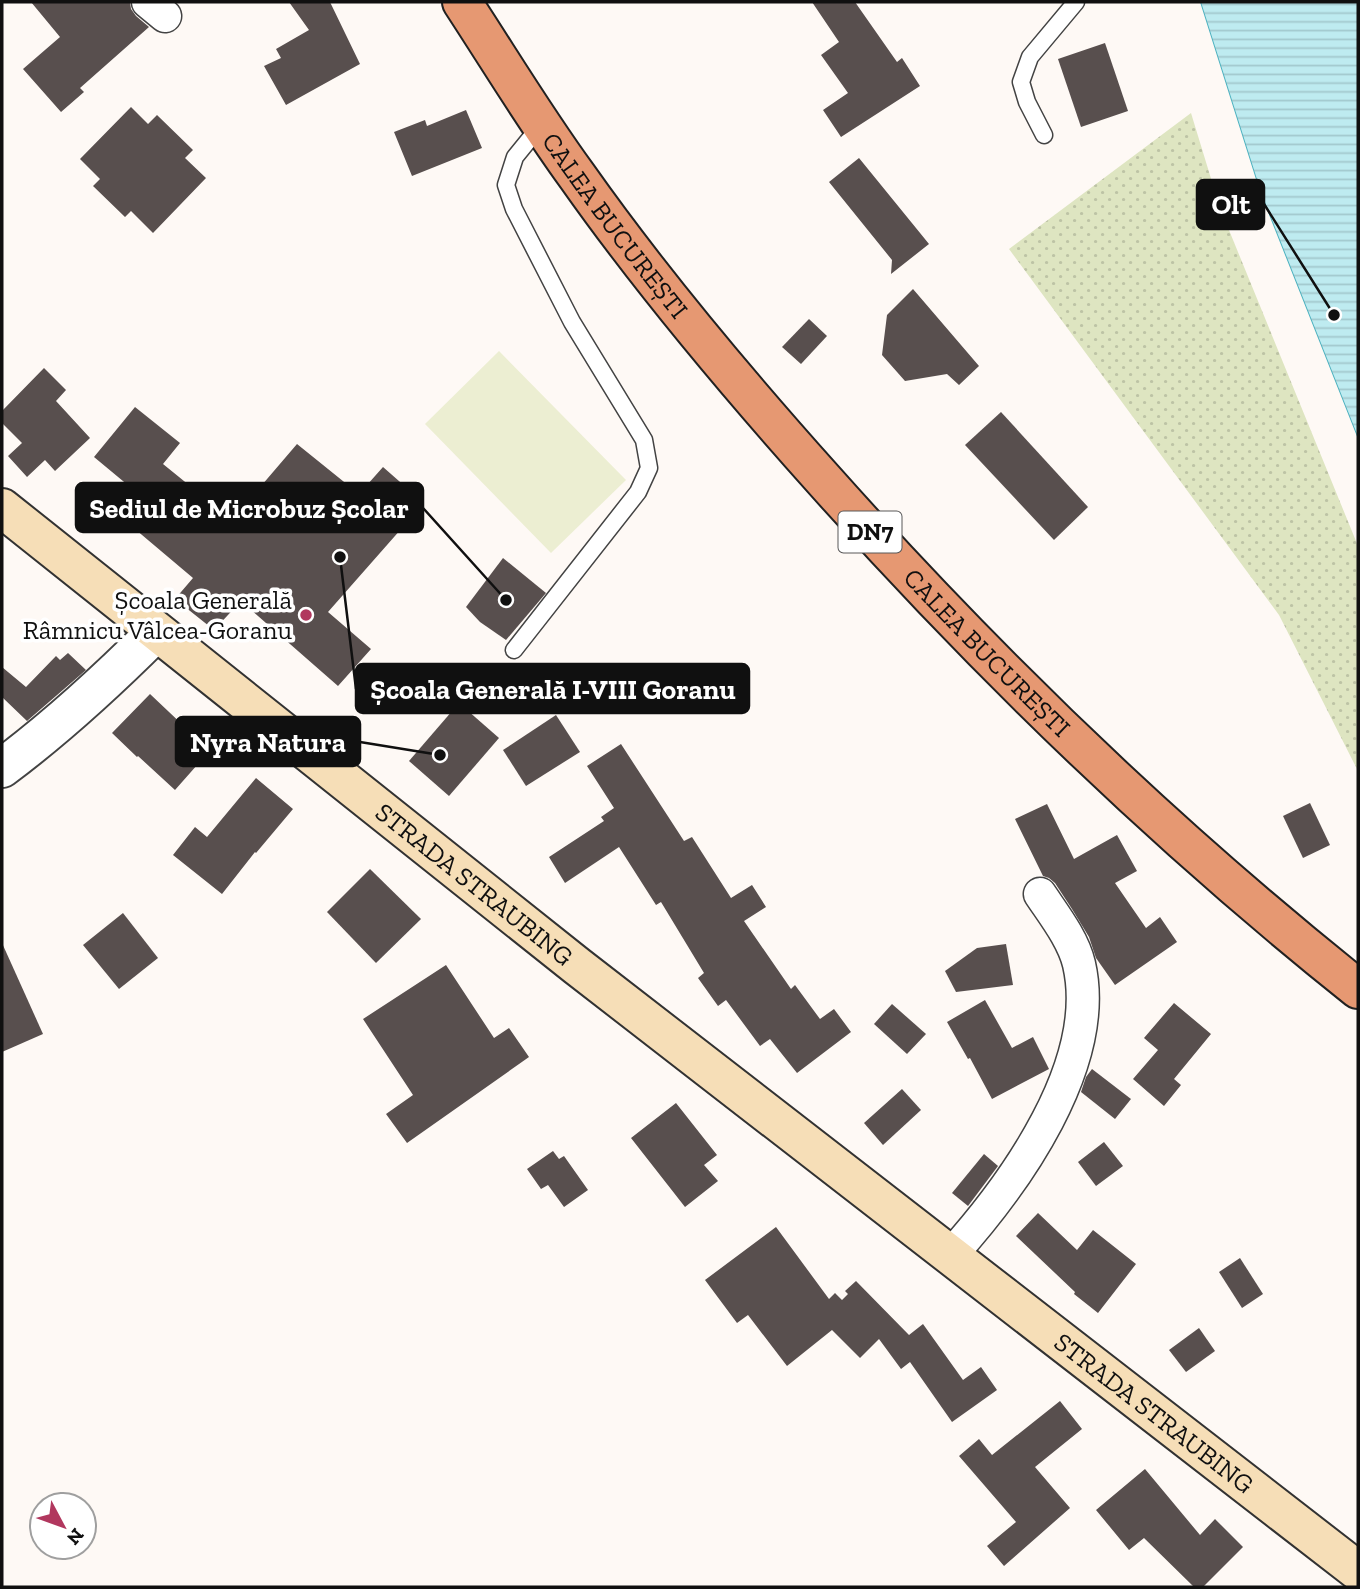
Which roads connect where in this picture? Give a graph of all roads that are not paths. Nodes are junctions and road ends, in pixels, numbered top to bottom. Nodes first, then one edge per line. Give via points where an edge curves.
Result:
1 (462, 2) edge
2 (1076, 2) edge
3 (541, 125) junction
4 (1044, 135) dead end
5 (2, 508) edge
6 (156, 632) junction
7 (513, 650) dead end
8 (2, 768) edge
9 (1041, 894) dead end
10 (1358, 989) edge
11 (951, 1255) junction
12 (1352, 1559) edge

1 - 3 highway, CALEA BUCUREȘTI / DN7
2 - 4 lane via 1030,57 1021,82
3 - 7 lane via 515,158 506,185 572,322 644,440 649,468 638,492
3 - 10 highway, CALEA BUCUREȘTI / DN7 via 703,340 891,556 1081,748
5 - 6 main road, STRADA STRAUBING
6 - 8 street via 65,718
6 - 11 main road, STRADA STRAUBING
9 - 11 street via 1079,961 1083,1016 1075,1052 1039,1137
11 - 12 main road, STRADA STRAUBING

